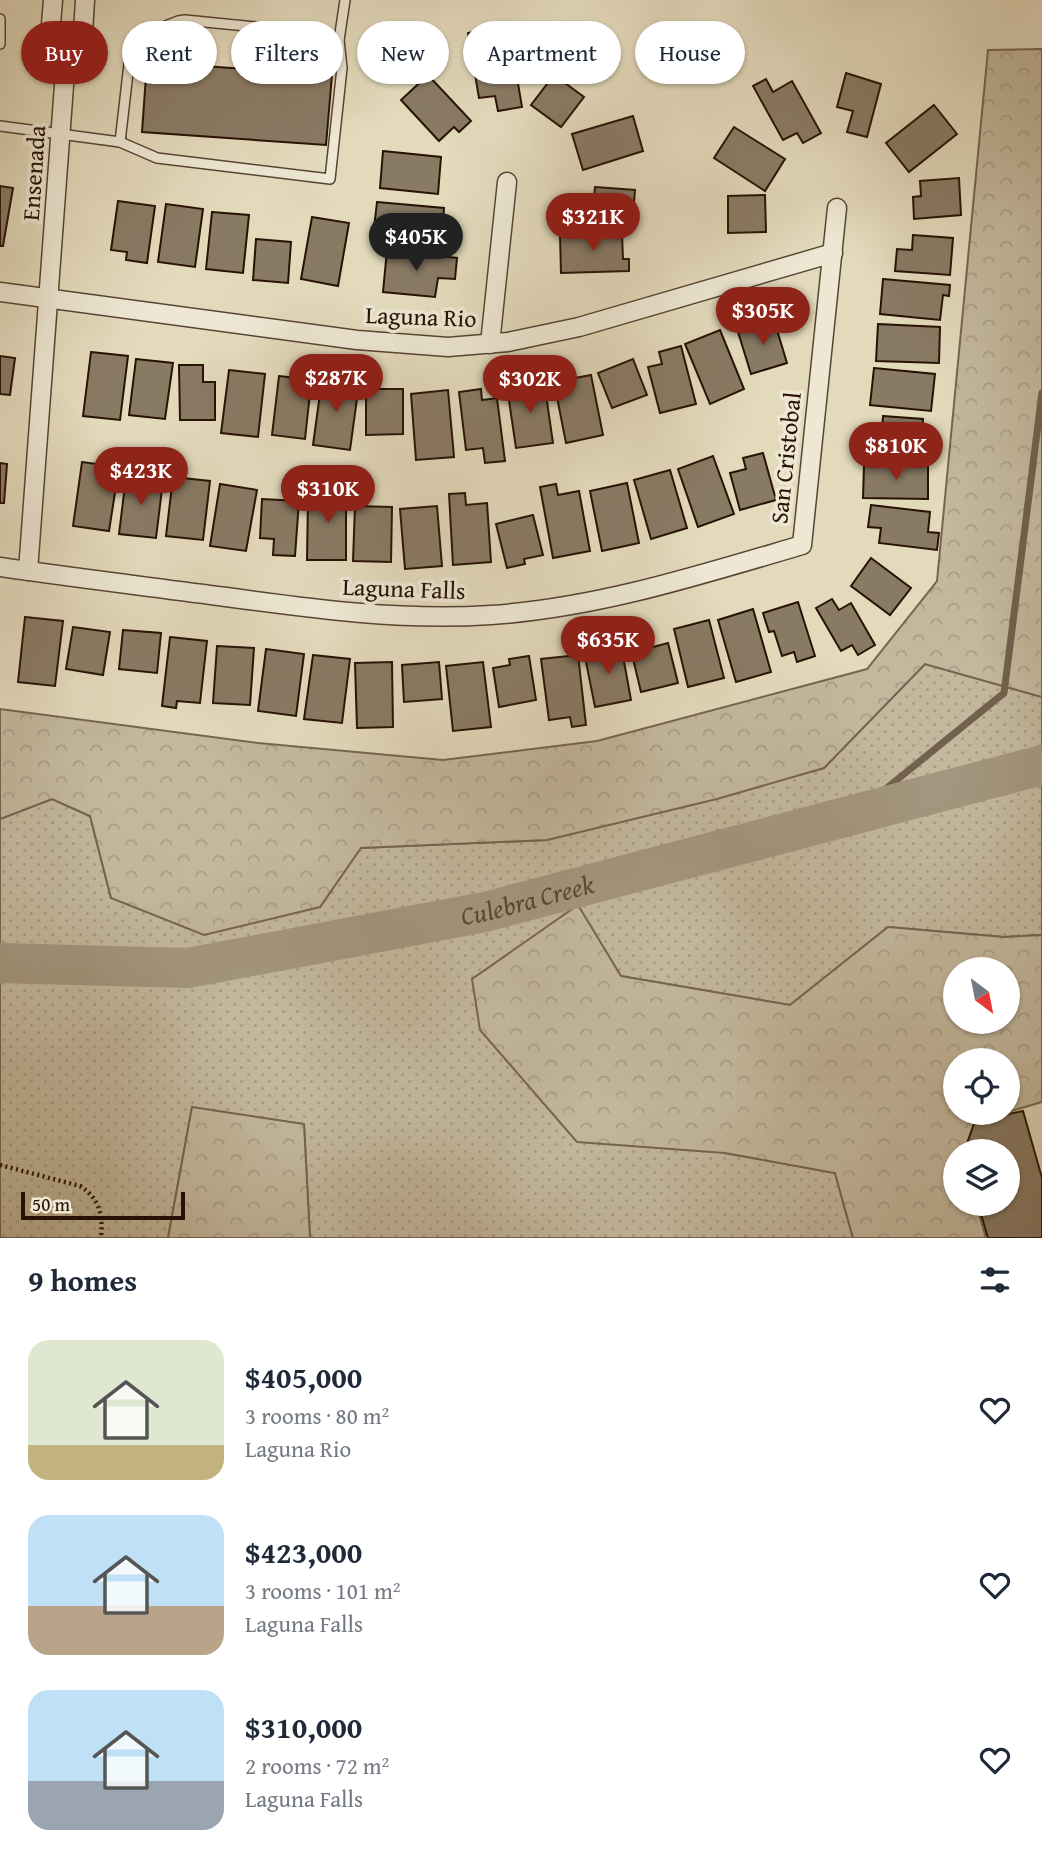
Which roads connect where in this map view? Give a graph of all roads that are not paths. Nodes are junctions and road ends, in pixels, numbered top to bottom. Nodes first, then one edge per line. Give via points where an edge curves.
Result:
1 (52, 0) edge
2 (85, 0) edge
3 (345, 0) edge
4 (0, 19) edge
5 (51, 21) edge
6 (84, 21) edge
7 (342, 21) edge
8 (231, 24) edge
9 (0, 44) edge
10 (64, 84) edge
11 (340, 84) edge
12 (0, 126) edge
13 (61, 132) junction
14 (120, 142) junction
15 (507, 182) dead end
16 (837, 208) dead end
17 (832, 253) junction
18 (0, 292) edge
19 (49, 299) junction
20 (490, 344) junction
21 (802, 545) joint
22 (0, 567) edge
23 (28, 571) junction

1 - 5 street, Ensenada
2 - 6 street, Ensenada
3 - 7 lane
4 - 9 lane
8 - 14 lane via 185,20 170,23 145,39 131,58
10 - 13 street, Ensenada
11 - 14 lane via 330,179 157,158
12 - 13 lane
13 - 14 lane
13 - 19 street, Ensenada
15 - 20 street
16 - 17 street, San Cristobal
17 - 20 street, Laguna Rio via 619,316
17 - 21 street, San Cristobal
18 - 19 street, Laguna Rio
19 - 20 street, Laguna Rio via 393,344
19 - 23 street, Ensenada
21 - 23 street, Laguna Falls via 670,584 577,604 491,615 330,611
22 - 23 street, Laguna Falls

